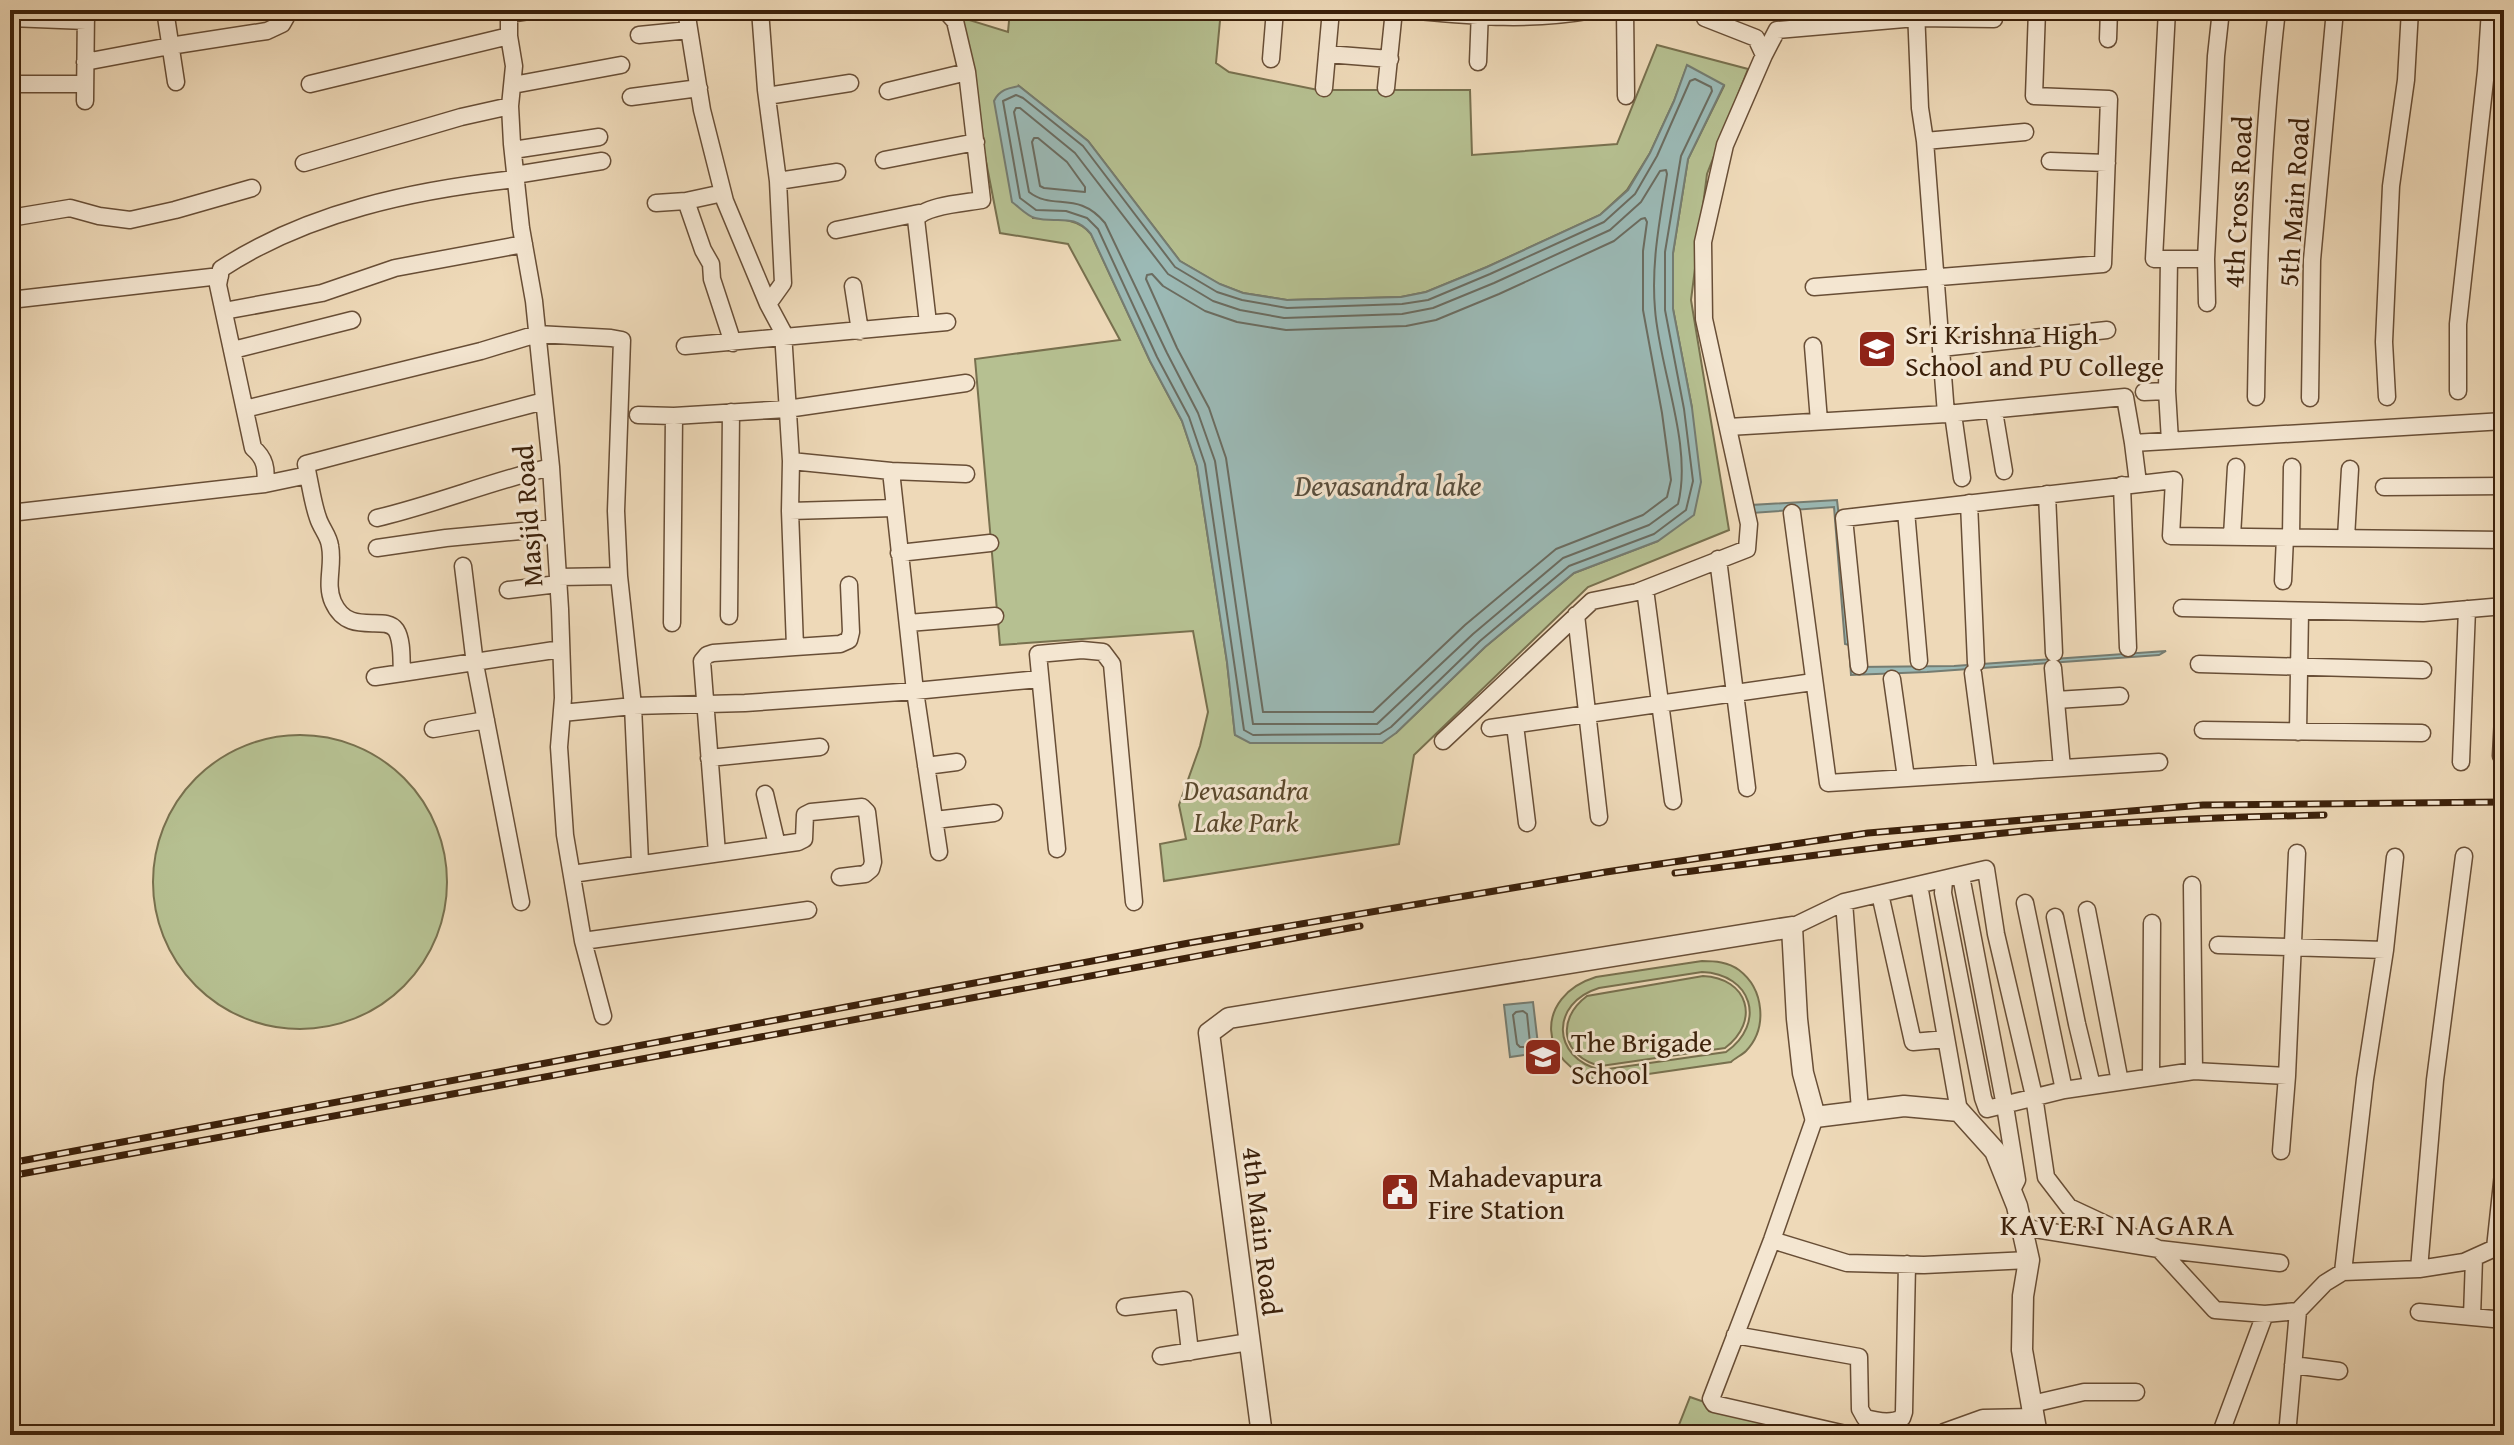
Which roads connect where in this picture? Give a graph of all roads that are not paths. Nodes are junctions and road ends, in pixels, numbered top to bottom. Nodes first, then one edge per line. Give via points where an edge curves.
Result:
1 (165, 10) edge
2 (285, 10) edge
3 (535, 10) edge
4 (686, 10) edge
5 (760, 10) edge
6 (945, 10) edge
7 (1275, 10) edge
8 (1331, 10) edge
9 (1394, 10) edge
10 (1407, 10) edge
11 (1593, 10) edge
12 (1625, 10) edge
13 (1703, 10) edge
14 (2037, 10) edge
15 (2109, 10) edge
16 (2167, 10) edge
17 (2221, 10) edge
18 (2277, 10) edge
19 (2335, 10) edge
20 (2410, 10) edge
21 (2490, 10) edge
22 (509, 12) edge
23 (1480, 14) edge
24 (1916, 14) edge
25 (86, 16) edge
26 (10, 18) edge
27 (1994, 19) dead end
28 (689, 30) junction
29 (639, 35) dead end
30 (509, 36) junction
31 (2108, 39) dead end
32 (170, 46) junction
33 (1327, 54) junction
34 (1764, 55) junction
35 (1271, 59) dead end
36 (1390, 59) junction
37 (85, 62) junction
38 (1478, 62) dead end
39 (621, 65) dead end
40 (967, 72) junction
41 (176, 82) dead end
42 (850, 83) dead end
43 (10, 84) edge
44 (310, 84) dead end
45 (513, 85) junction
46 (699, 88) junction
47 (1324, 88) dead end
48 (1386, 88) dead end
49 (888, 91) dead end
50 (767, 96) junction
51 (1626, 96) dead end
52 (631, 97) dead end
53 (510, 106) junction
54 (2025, 132) dead end
55 (599, 137) dead end
56 (1925, 141) junction
57 (976, 142) junction
58 (513, 150) junction
59 (884, 160) dead end
60 (602, 161) dead end
61 (2050, 161) dead end
62 (304, 163) dead end
63 (2107, 163) junction
64 (837, 172) dead end
65 (516, 177) junction
66 (778, 181) junction
67 (252, 188) dead end
68 (723, 193) junction
69 (686, 201) junction
70 (656, 203) dead end
71 (919, 213) junction
72 (10, 218) edge
73 (836, 230) dead end
74 (524, 244) junction
75 (2169, 259) junction
76 (2206, 259) junction
77 (220, 276) junction
78 (1937, 277) junction
79 (853, 286) dead end
80 (1814, 287) dead end
81 (10, 300) edge
82 (2207, 303) dead end
83 (768, 304) junction
84 (224, 311) junction
85 (352, 320) dead end
86 (947, 322) dead end
87 (928, 323) junction
88 (2107, 330) dead end
89 (860, 331) junction
90 (537, 334) junction
91 (783, 339) junction
92 (733, 343) junction
93 (685, 346) dead end
94 (1813, 346) dead end
95 (1941, 348) junction
96 (233, 350) junction
97 (966, 383) dead end
98 (2167, 391) junction
99 (2458, 391) dead end
100 (2144, 392) dead end
101 (2256, 397) dead end
102 (2387, 397) dead end
103 (2310, 398) dead end
104 (544, 401) junction
105 (245, 409) junction
106 (787, 409) junction
107 (1994, 411) junction
108 (731, 412) junction
109 (1949, 414) junction
110 (638, 415) dead end
111 (674, 416) junction
112 (1819, 421) junction
113 (2504, 421) edge
114 (1728, 427) junction
115 (2170, 441) junction
116 (2133, 443) junction
117 (791, 461) junction
118 (10, 466) edge
119 (551, 467) junction
120 (2236, 467) dead end
121 (2292, 467) dead end
122 (2350, 469) dead end
123 (891, 471) junction
124 (2004, 471) dead end
125 (966, 474) dead end
126 (308, 475) junction
127 (1962, 478) dead end
128 (11, 479) edge
129 (265, 484) junction
130 (2130, 484) junction
131 (2504, 486) edge
132 (2384, 487) dead end
133 (2047, 494) junction
134 (1969, 503) junction
135 (894, 508) junction
136 (790, 511) junction
137 (1906, 511) junction
138 (10, 513) edge
139 (1792, 513) dead end
140 (377, 518) dead end
141 (554, 528) junction
142 (2232, 536) junction
143 (2288, 537) junction
144 (2346, 538) junction
145 (2504, 540) edge
146 (990, 543) dead end
147 (377, 548) dead end
148 (899, 553) junction
149 (1718, 559) junction
150 (463, 566) dead end
151 (619, 576) junction
152 (558, 580) junction
153 (2283, 581) dead end
154 (849, 585) dead end
155 (1645, 589) junction
156 (508, 590) dead end
157 (2504, 606) edge
158 (2182, 608) dead end
159 (2467, 609) junction
160 (2300, 611) junction
161 (1576, 615) junction
162 (729, 616) dead end
163 (995, 616) dead end
164 (672, 623) dead end
165 (908, 623) junction
166 (795, 647) junction
167 (2128, 648) dead end
168 (561, 649) junction
169 (1919, 661) dead end
170 (475, 664) junction
171 (2199, 664) dead end
172 (1859, 666) dead end
173 (2299, 666) junction
174 (2423, 670) dead end
175 (402, 673) junction
176 (375, 677) dead end
177 (1039, 679) junction
178 (1892, 679) dead end
179 (1813, 682) junction
180 (915, 691) junction
181 (1735, 694) junction
182 (2120, 696) dead end
183 (2504, 698) edge
184 (2056, 700) junction
185 (705, 704) junction
186 (1661, 704) junction
187 (633, 706) junction
188 (562, 713) junction
189 (1587, 715) junction
190 (486, 720) junction
191 (1515, 725) junction
192 (1490, 728) dead end
193 (433, 729) dead end
194 (2203, 730) dead end
195 (2298, 732) junction
196 (2422, 733) dead end
197 (1443, 741) dead end
198 (820, 747) dead end
199 (2501, 756) dead end
200 (709, 758) junction
201 (957, 762) dead end
202 (2159, 762) dead end
203 (2461, 762) dead end
204 (926, 766) junction
205 (2062, 768) junction
206 (1986, 773) junction
207 (1906, 778) junction
208 (1747, 788) dead end
209 (765, 794) dead end
210 (1673, 801) dead end
211 (994, 813) dead end
212 (1599, 817) dead end
213 (935, 820) junction
214 (1527, 823) dead end
215 (777, 845) junction
216 (1057, 849) dead end
217 (939, 852) dead end
218 (717, 853) junction
219 (2297, 853) dead end
220 (2464, 856) dead end
221 (2395, 857) dead end
222 (640, 862) junction
223 (572, 874) junction
224 (1961, 876) junction
225 (840, 877) dead end
226 (1944, 880) junction
227 (1919, 885) junction
228 (2192, 885) dead end
229 (1880, 894) junction
230 (521, 902) dead end
231 (1134, 902) dead end
232 (1844, 902) junction
233 (2025, 903) dead end
234 (808, 910) dead end
235 (2087, 910) dead end
236 (2055, 917) dead end
237 (2152, 923) dead end
238 (1792, 927) junction
239 (1996, 934) junction
240 (1972, 937) junction
241 (1952, 939) junction
242 (583, 941) junction
243 (2218, 945) dead end
244 (2293, 946) junction
245 (2385, 950) junction
246 (603, 1016) dead end
247 (1946, 1039) junction
248 (2194, 1071) junction
249 (2287, 1076) junction
250 (2151, 1077) junction
251 (2120, 1082) junction
252 (2092, 1086) junction
253 (2064, 1090) junction
254 (2034, 1096) junction
255 (2005, 1106) junction
256 (1860, 1110) junction
257 (1959, 1111) junction
258 (1815, 1117) junction
259 (2281, 1151) dead end
260 (2504, 1164) edge
261 (2046, 1177) junction
262 (2014, 1186) junction
263 (2021, 1227) junction
264 (1772, 1240) junction
265 (2499, 1243) edge
266 (2159, 1249) junction
267 (2474, 1258) junction
268 (2029, 1260) junction
269 (2280, 1263) dead end
270 (1907, 1264) junction
271 (2419, 1269) junction
272 (2343, 1272) junction
273 (1125, 1307) dead end
274 (2298, 1311) junction
275 (2419, 1312) dead end
276 (2265, 1314) junction
277 (2472, 1317) junction
278 (2504, 1320) edge
279 (1735, 1335) junction
280 (1249, 1342) junction
281 (1190, 1352) junction
282 (1161, 1356) dead end
283 (2293, 1365) junction
284 (2339, 1371) dead end
285 (2136, 1392) dead end
286 (2035, 1419) edge
287 (1822, 1431) edge
288 (1944, 1432) dead end
289 (1262, 1435) edge
290 (1850, 1435) edge
291 (2220, 1435) edge
292 (2287, 1435) edge

1 - 32 street
2 - 32 street via 282,24 267,31
3 - 22 street
4 - 28 street
5 - 50 street
6 - 40 street via 955,21
7 - 35 street
8 - 33 street
9 - 36 street
10 - 23 street
11 - 23 street via 1553,17
12 - 51 street
13 - 34 street via 1705,18 1756,38
14 - 63 street via 2034,96 2109,99
15 - 31 street
16 - 75 street via 2154,259
17 - 76 street
18 - 101 street, 4th Cross Road via 2263,158
19 - 103 street, 5th Main Road via 2312,260
20 - 102 street via 2391,186 2384,342
21 - 99 street via 2458,324
22 - 30 street, Masjid Road
23 - 38 street
24 - 27 street
24 - 34 street via 1777,30
24 - 56 street
25 - 26 street
25 - 37 street
28 - 29 street
28 - 46 street
30 - 44 street
30 - 45 street, Masjid Road
32 - 37 street
32 - 41 street
33 - 36 street
33 - 47 street
34 - 114 street via 1725,145 1703,242 1704,319
36 - 48 street
37 - 43 street via 85,93
39 - 45 street
40 - 49 street
40 - 57 street
42 - 50 street
45 - 53 street, Masjid Road
46 - 52 street
46 - 68 street
50 - 66 street
53 - 58 street, Masjid Road
53 - 62 street
54 - 56 street
55 - 58 street
56 - 78 street
57 - 59 street
57 - 71 street via 982,200
58 - 65 street, Masjid Road
60 - 65 street
61 - 63 street
63 - 78 street via 2103,264
64 - 66 street
65 - 74 street, Masjid Road
65 - 77 street via 397,198 296,229 242,255 221,269
66 - 83 street via 783,283
67 - 72 street via 130,220 70,208
68 - 69 street
68 - 83 street
69 - 70 street
69 - 92 street
71 - 73 street
71 - 87 street
74 - 84 street via 395,268 322,293
74 - 90 street, Masjid Road
75 - 76 street
75 - 98 street
76 - 82 street
77 - 81 street
77 - 84 street
78 - 80 street
78 - 95 street
79 - 89 street
83 - 91 street
84 - 96 street
85 - 96 street
86 - 87 street
87 - 89 street
88 - 95 street
89 - 91 street
90 - 104 street, Masjid Road
90 - 105 street
90 - 151 street via 622,340
91 - 92 street
91 - 106 street
92 - 93 street
94 - 112 street
95 - 109 street
96 - 105 street
97 - 106 street
98 - 100 street
98 - 115 street
104 - 119 street, Masjid Road
104 - 126 street via 306,464
105 - 129 street via 253,448 266,470
106 - 108 street
106 - 117 street
107 - 109 street
107 - 116 street via 2125,397
107 - 124 street
108 - 111 street
108 - 162 street
109 - 112 street
109 - 127 street
110 - 111 street
111 - 164 street
112 - 114 street
113 - 115 street
114 - 149 street via 1749,524 1747,549
115 - 116 street
116 - 130 street
117 - 123 street
117 - 136 street
118 - 128 street
119 - 140 street
119 - 141 street, Masjid Road
120 - 142 street
121 - 143 street
122 - 144 street
123 - 125 street
123 - 135 street
126 - 129 street
126 - 175 street via 332,555 332,601 342,616 357,624 388,623 395,628
129 - 138 street
130 - 133 street
130 - 142 street via 2174,480 2171,536
130 - 167 street
131 - 132 street
133 - 134 street
133 - 184 street
134 - 137 street
134 - 206 street via 1975,668
135 - 136 street
135 - 148 street
136 - 166 street
137 - 169 street
137 - 172 street via 1844,518
139 - 179 street
141 - 147 street
141 - 152 street, Masjid Road
142 - 143 street
143 - 144 street
143 - 153 street
144 - 145 street
146 - 148 street
148 - 165 street
149 - 155 street
149 - 181 street
150 - 170 street
151 - 152 street
151 - 187 street
152 - 156 street
152 - 168 street, Masjid Road
154 - 166 street via 849,640
155 - 161 street via 1592,601
155 - 186 street
157 - 159 street
158 - 160 street
159 - 160 street
159 - 203 street
160 - 173 street
161 - 189 street
161 - 197 street
163 - 165 street
165 - 180 street
166 - 185 street via 707,655 702,661
168 - 170 street
168 - 188 street, Masjid Road
170 - 175 street
170 - 190 street
171 - 173 street
173 - 174 street
173 - 195 street
175 - 176 street
177 - 180 street
177 - 216 street
177 - 231 street via 1038,654 1103,652 1112,664
178 - 207 street
179 - 181 street
179 - 207 street via 1828,783
180 - 185 street
180 - 204 street
181 - 186 street
181 - 208 street
182 - 184 street
183 - 199 street
184 - 205 street
185 - 187 street
185 - 200 street
186 - 189 street
186 - 210 street
187 - 188 street
187 - 222 street
188 - 223 street, Masjid Road via 559,747
189 - 191 street
189 - 212 street
190 - 193 street
190 - 230 street
191 - 192 street
191 - 214 street
194 - 195 street
195 - 196 street
198 - 200 street
200 - 218 street
201 - 204 street
202 - 205 street
204 - 213 street
205 - 206 street
206 - 207 street
209 - 215 street
211 - 213 street
213 - 217 street
215 - 218 street
215 - 225 street via 804,839 805,815 811,812 862,807 867,812 871,869
218 - 222 street
219 - 244 street
220 - 271 street via 2435,1080
221 - 245 street
222 - 223 street
223 - 242 street, Masjid Road
224 - 226 street
224 - 239 street via 1986,869
224 - 240 street
226 - 227 street
226 - 241 street
227 - 229 street
227 - 247 street
228 - 248 street
229 - 232 street
229 - 247 street via 1913,1042
232 - 238 street
232 - 256 street
233 - 253 street
234 - 242 street
235 - 251 street
236 - 252 street
237 - 250 street
238 - 258 street via 1803,1073
238 - 280 street, 4th Main Road via 1229,1018 1209,1033
239 - 240 street
239 - 254 street
240 - 241 street
240 - 255 street
241 - 255 street via 1985,1106
242 - 246 street, Masjid Road
243 - 244 street
244 - 245 street
244 - 249 street
245 - 272 street
247 - 257 street
248 - 249 street
248 - 250 street
249 - 259 street
250 - 251 street
251 - 252 street
252 - 253 street
253 - 254 street
254 - 255 street
254 - 261 street
255 - 262 street
256 - 257 street via 1904,1106
256 - 258 street
257 - 262 street via 1995,1151
258 - 264 street
260 - 265 street
261 - 262 street
261 - 266 street via 2069,1207
262 - 263 street
263 - 266 street
263 - 268 street
264 - 270 street via 1847,1263
264 - 279 street
265 - 267 street
266 - 269 street
266 - 276 street via 2215,1310
267 - 271 street
267 - 277 street
268 - 270 street
268 - 286 street via 2022,1350
270 - 279 street via 1904,1412 1896,1422 1865,1418 1860,1409 1859,1357
271 - 272 street
272 - 274 street
273 - 281 street via 1184,1300
274 - 276 street
274 - 283 street
275 - 277 street
276 - 291 street
277 - 278 street
279 - 287 street via 1712,1394 1714,1404
280 - 281 street
280 - 289 street, 4th Main Road
281 - 282 street
283 - 284 street
283 - 292 street
285 - 286 street via 2084,1392
286 - 288 street via 1983,1418
287 - 290 street

